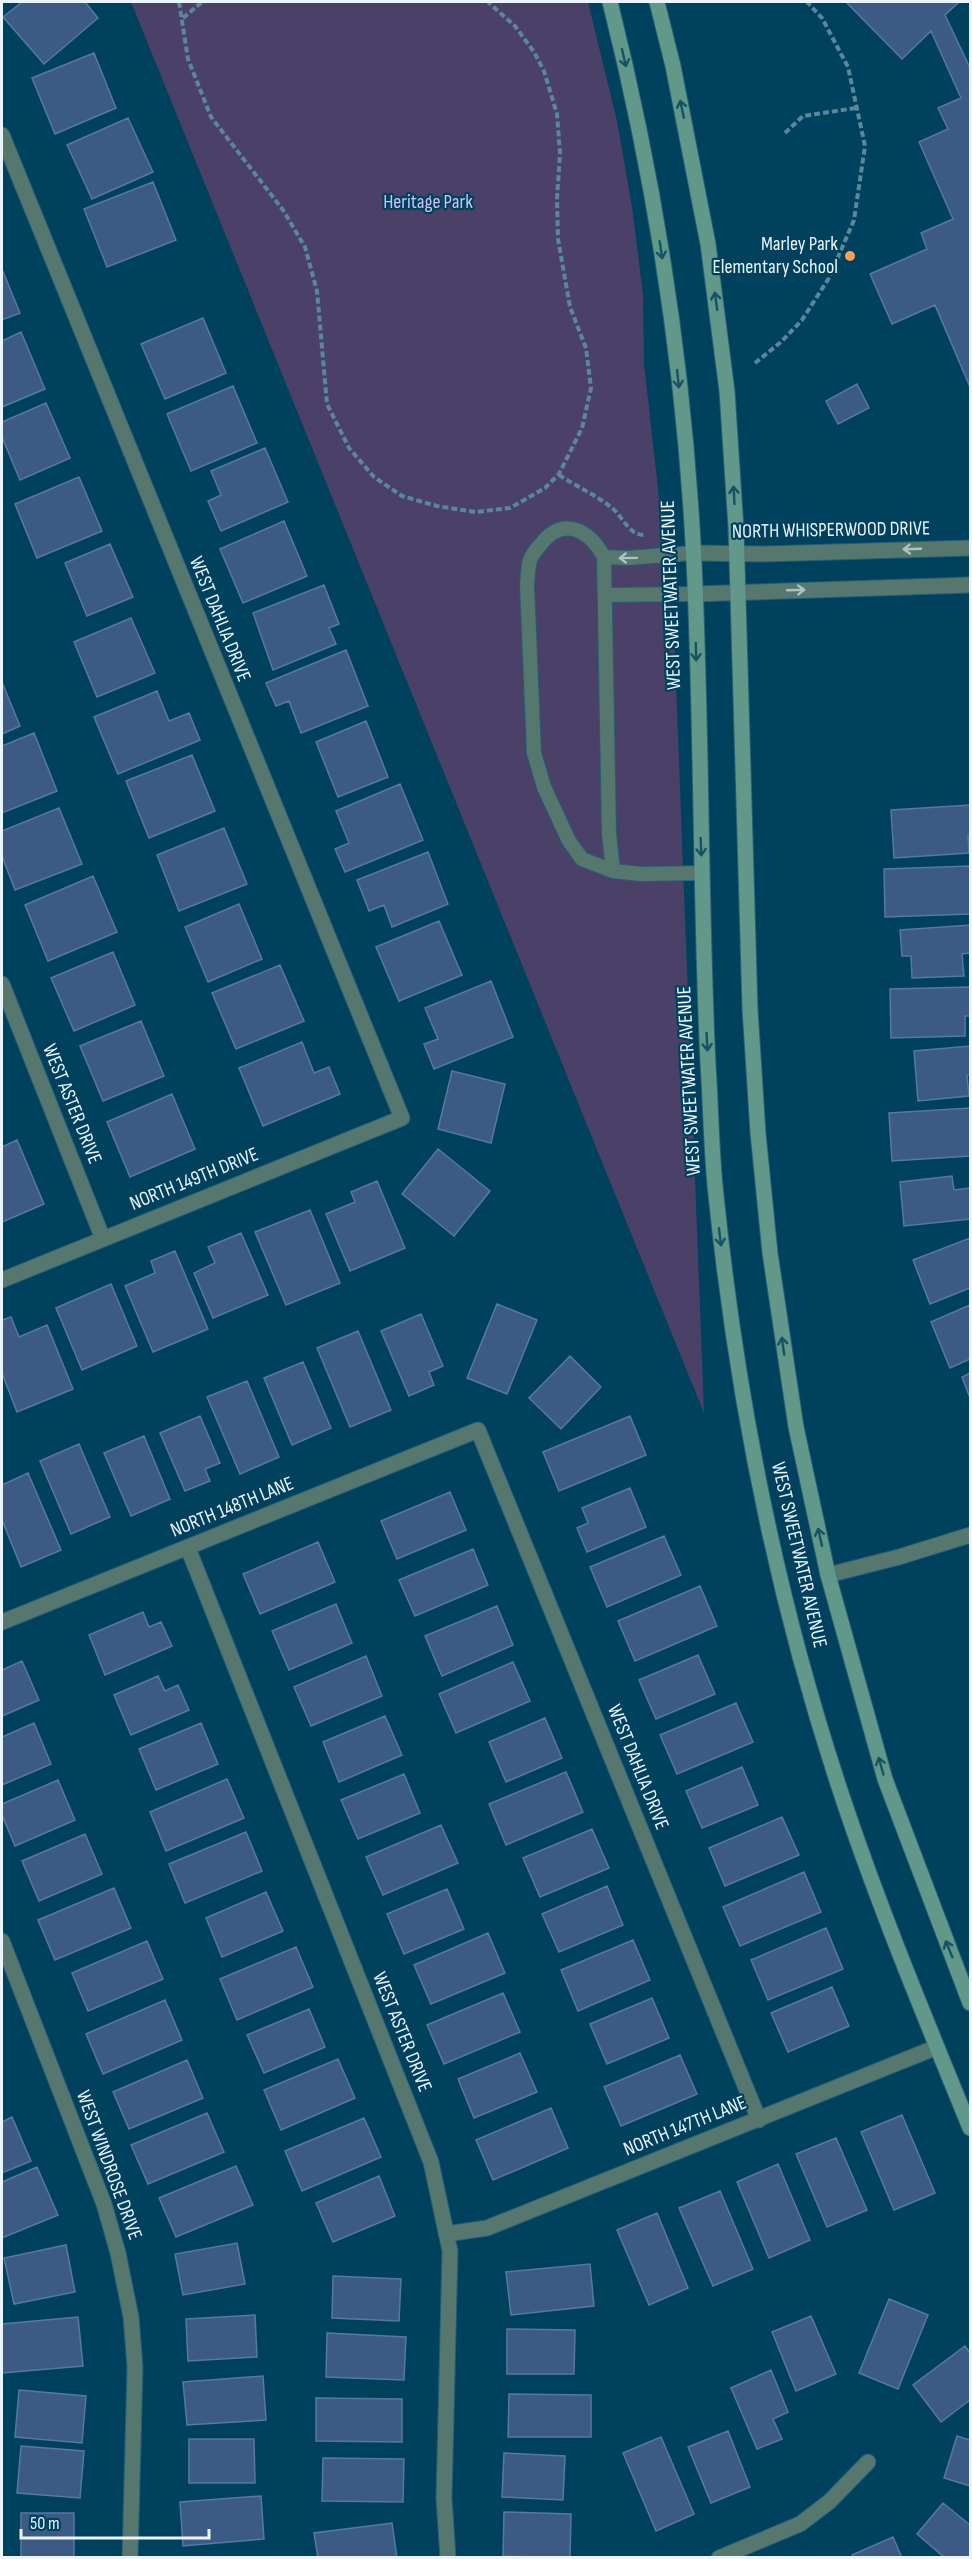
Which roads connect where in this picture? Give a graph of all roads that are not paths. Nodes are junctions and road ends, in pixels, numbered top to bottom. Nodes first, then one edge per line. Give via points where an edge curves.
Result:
1 (610, 2) edge
2 (657, 2) edge
3 (2, 135) edge
4 (970, 548) edge
5 (693, 554) junction
6 (737, 554) junction
7 (604, 558) junction
8 (970, 585) edge
9 (738, 592) junction
10 (695, 594) junction
11 (605, 595) junction
12 (614, 871) junction
13 (702, 873) junction
14 (2, 984) edge
15 (402, 1118) joint
16 (103, 1239) junction
17 (2, 1280) edge
18 (478, 1430) joint
19 (970, 1535) edge
20 (188, 1548) junction
21 (828, 1575) junction
22 (2, 1622) edge
23 (2, 1941) edge
24 (970, 2003) edge
25 (937, 2047) junction
26 (759, 2120) junction
27 (970, 2127) edge
28 (446, 2234) junction
29 (868, 2462) dead end
30 (130, 2558) edge
31 (448, 2558) edge
32 (718, 2558) edge

1 -> 5 street, WEST SWEETWATER AVENUE via 632,92 662,251 679,384
6 -> 2 street, WEST SWEETWATER AVENUE via 727,391 708,244 676,77
3 - 15 street, WEST DAHLIA DRIVE
4 -> 6 street, NORTH WHISPERWOOD DRIVE
5 - 6 street, NORTH WHISPERWOOD DRIVE
5 -> 7 lane
5 - 10 street, WEST SWEETWATER AVENUE
6 - 9 street, WEST SWEETWATER AVENUE
7 - 11 lane
7 - 12 lane via 586,534 564,529 545,539 535,552 527,584 534,753 543,787 582,859
9 -> 8 street
9 - 10 street
21 -> 9 street, WEST SWEETWATER AVENUE via 795,1427 770,1253 758,1133 750,1009
10 - 11 lane
10 -> 13 street, WEST SWEETWATER AVENUE
11 - 12 lane via 609,833
12 - 13 lane
13 -> 25 street, WEST SWEETWATER AVENUE via 715,1187 734,1337 760,1487 786,1603 844,1803
14 - 16 street, WEST ASTER DRIVE
15 - 16 street, NORTH 149TH DRIVE
16 - 17 street, NORTH 149TH DRIVE
18 - 20 street, NORTH 148TH LANE
18 - 26 street, WEST DAHLIA DRIVE
19 - 21 street
20 - 22 street, NORTH 148TH LANE
20 - 28 street, WEST ASTER DRIVE via 431,2162
24 -> 21 street, WEST SWEETWATER AVENUE via 885,1779
23 - 30 street, WEST WINDROSE DRIVE via 104,2204 118,2253 131,2317 135,2367
25 - 26 street, NORTH 147TH LANE
25 - 27 street, WEST SWEETWATER AVENUE
26 - 28 street, NORTH 147TH LANE via 487,2228
28 - 31 street, WEST ASTER DRIVE via 450,2251 444,2498
29 - 32 street via 829,2502 800,2524

